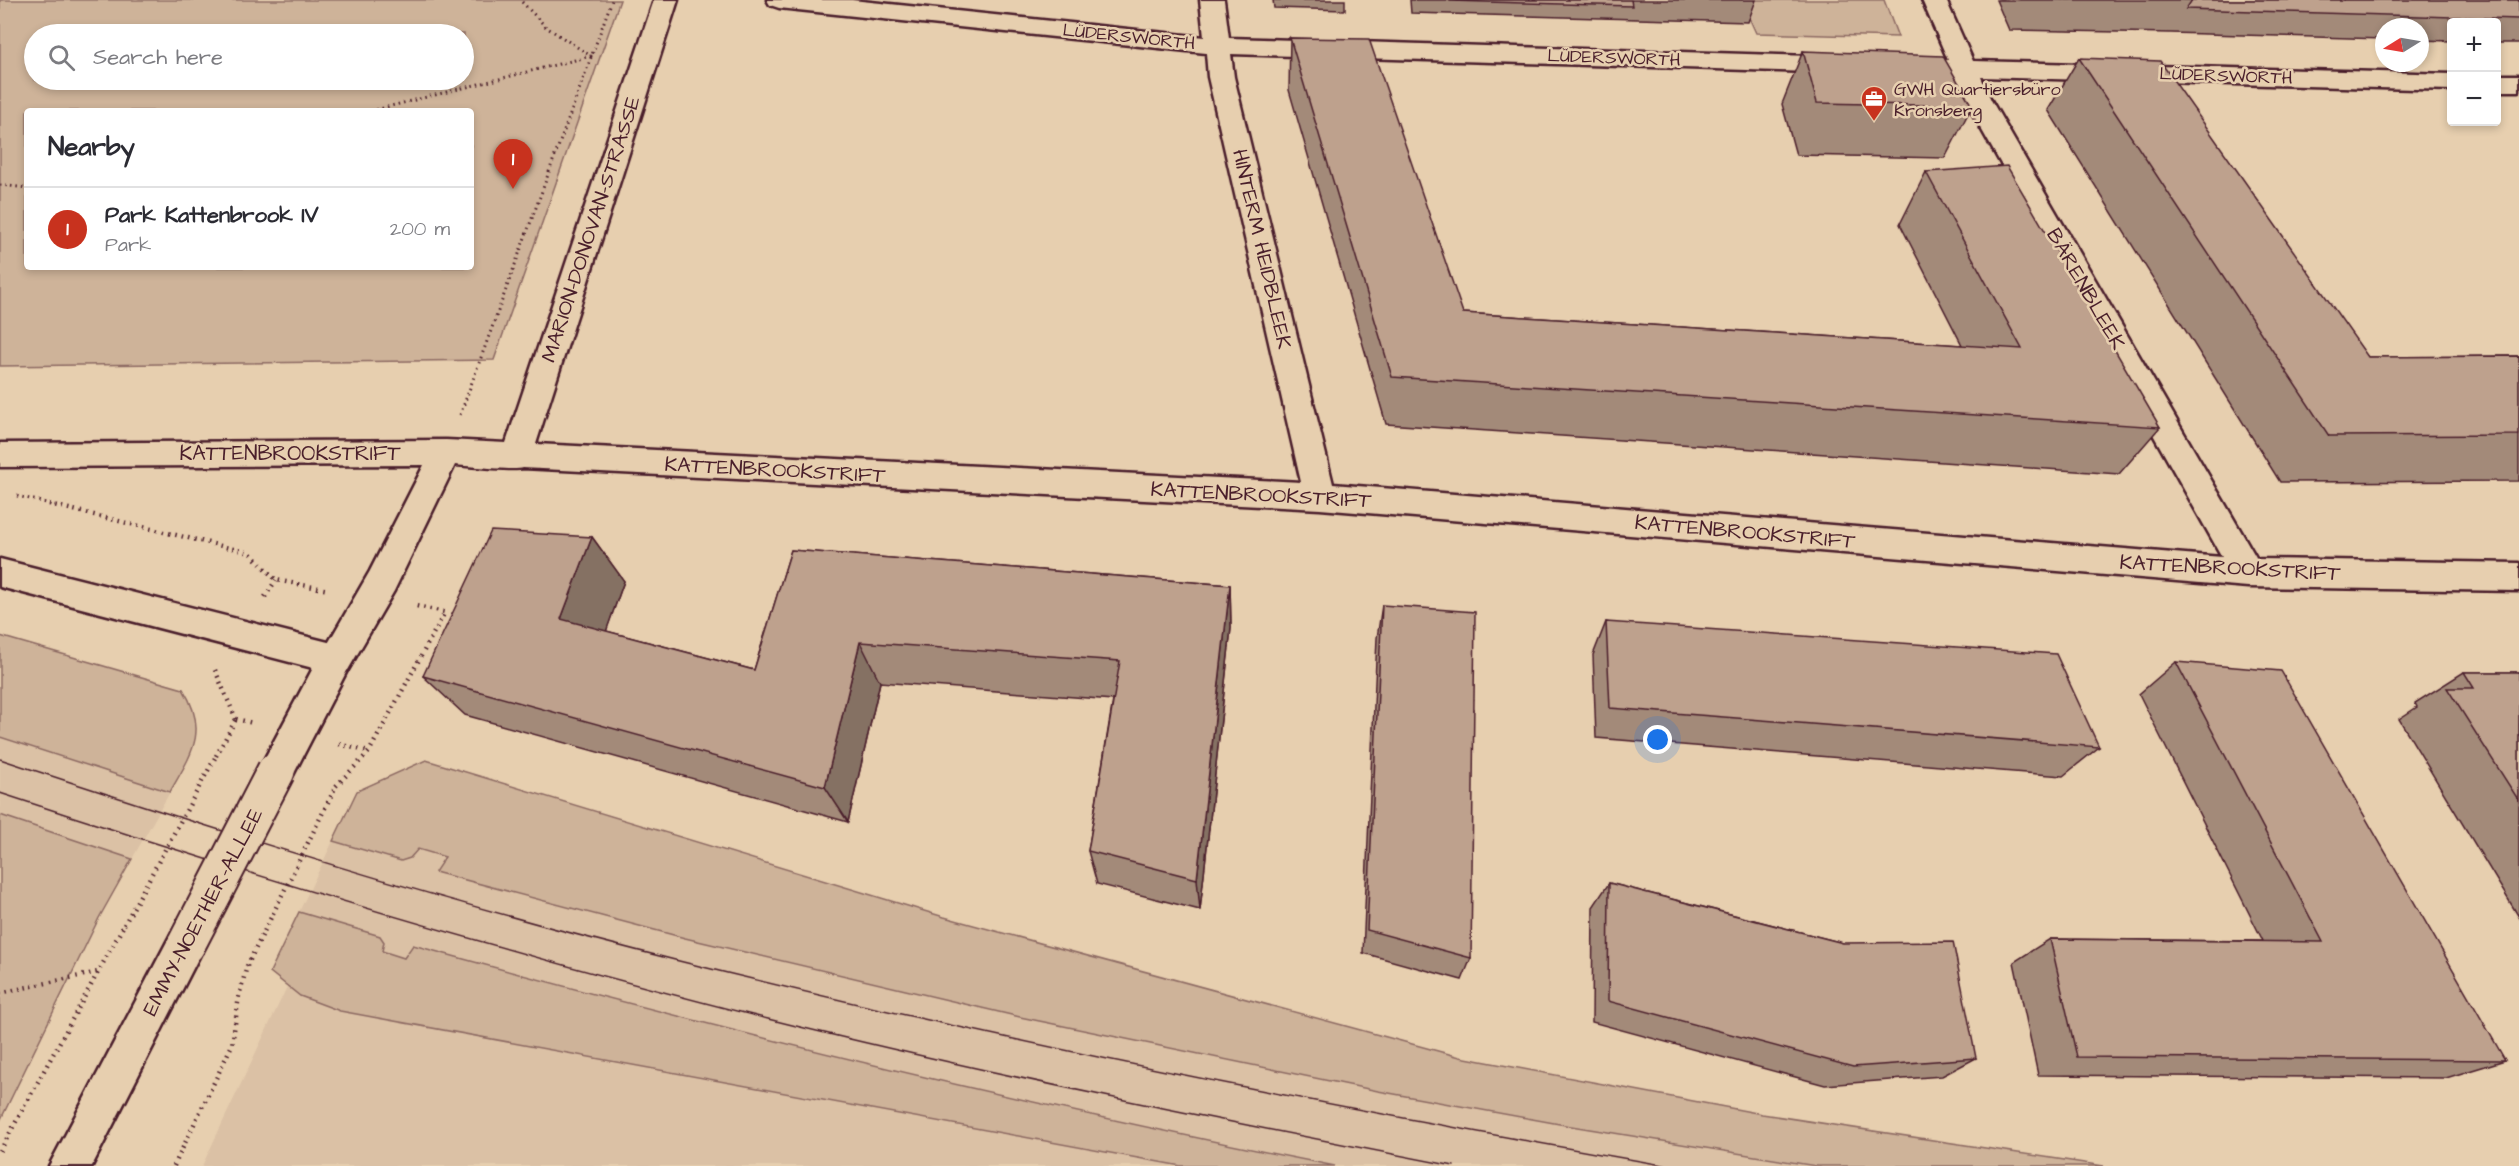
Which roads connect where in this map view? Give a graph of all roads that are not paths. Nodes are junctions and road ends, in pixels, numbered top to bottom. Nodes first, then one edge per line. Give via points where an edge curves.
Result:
1 (666, 0) edge
2 (778, 0) edge
3 (1212, 0) edge
4 (1934, 0) edge
5 (1216, 46) junction
6 (1962, 69) junction
7 (2447, 82) edge
8 (2501, 83) edge
9 (2519, 83) edge
10 (446, 452) junction
11 (0, 455) edge
12 (516, 458) junction
13 (1320, 496) junction
14 (0, 573) edge
15 (2248, 573) junction
16 (2519, 577) edge
17 (336, 659) junction
18 (70, 1166) edge

1 - 12 street, MARION-DONOVAN-STRASSE
2 - 5 street, LÜDERSWORTH
3 - 5 street, HINTERM HEIDBLEEK
4 - 6 street, BÄRENBLEEK
5 - 6 street, LÜDERSWORTH
5 - 13 street, HINTERM HEIDBLEEK
6 - 7 street, LÜDERSWORTH
6 - 15 street, BÄRENBLEEK
8 - 9 street
10 - 11 street, KATTENBROOKSTRIFT
10 - 12 street, KATTENBROOKSTRIFT
10 - 17 street via 382,581
12 - 13 street, KATTENBROOKSTRIFT
13 - 15 street, KATTENBROOKSTRIFT
14 - 17 street
15 - 16 street, KATTENBROOKSTRIFT
17 - 18 street, EMMY-NOETHER-ALLEE, bridge

